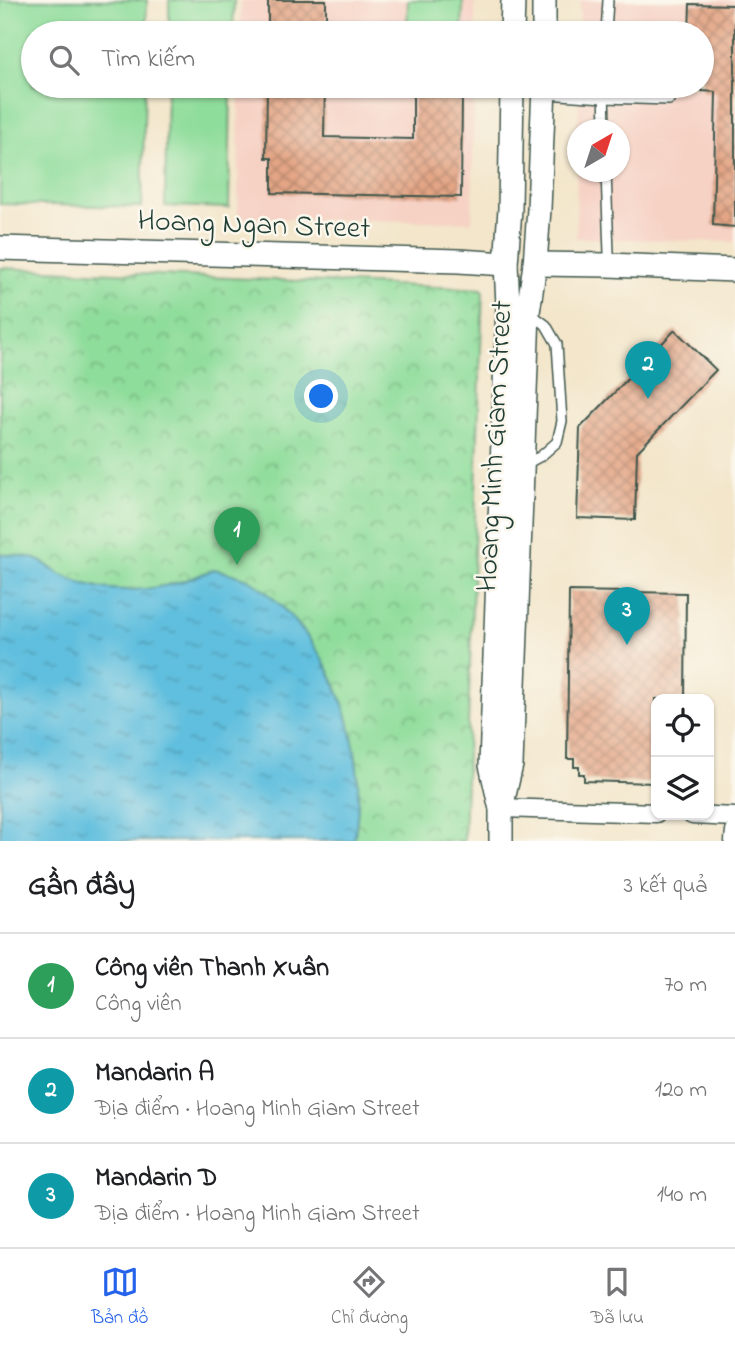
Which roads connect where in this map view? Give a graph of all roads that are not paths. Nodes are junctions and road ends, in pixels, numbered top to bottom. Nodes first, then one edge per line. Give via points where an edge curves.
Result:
1 (544, 0) edge
2 (608, 0) edge
3 (513, 1) edge
4 (512, 21) edge
5 (544, 21) edge
6 (607, 21) edge
7 (512, 98) edge
8 (544, 98) edge
9 (604, 98) joint
10 (669, 100) dead end
11 (605, 119) edge
12 (606, 182) edge
13 (0, 248) edge
14 (609, 253) dead end
15 (506, 264) junction
16 (535, 264) junction
17 (735, 270) edge
18 (528, 312) junction
19 (522, 466) junction
20 (501, 808) junction
21 (651, 813) edge
22 (714, 816) edge
23 (735, 817) edge
24 (735, 831) edge
25 (501, 841) edge
26 (734, 841) edge

1 - 5 street
2 - 6 lane
3 - 4 street
7 - 15 street, Hoang Minh Giam Street
8 - 16 street, Hoang Minh Giam Street
9 - 10 lane
9 - 11 lane
12 - 14 lane
13 - 15 street, Hoang Ngan Street
15 - 20 street, Hoang Minh Giam Street via 491,765
16 - 17 street
16 - 18 street, Hoang Minh Giam Street
18 - 19 street, Hoang Minh Giam Street
18 - 19 lane via 546,324 557,344 562,421 556,442
19 - 20 street, Hoang Minh Giam Street via 511,765
20 - 21 street
20 - 25 street, Hoang Minh Giam Street
22 - 23 street
24 - 26 street

